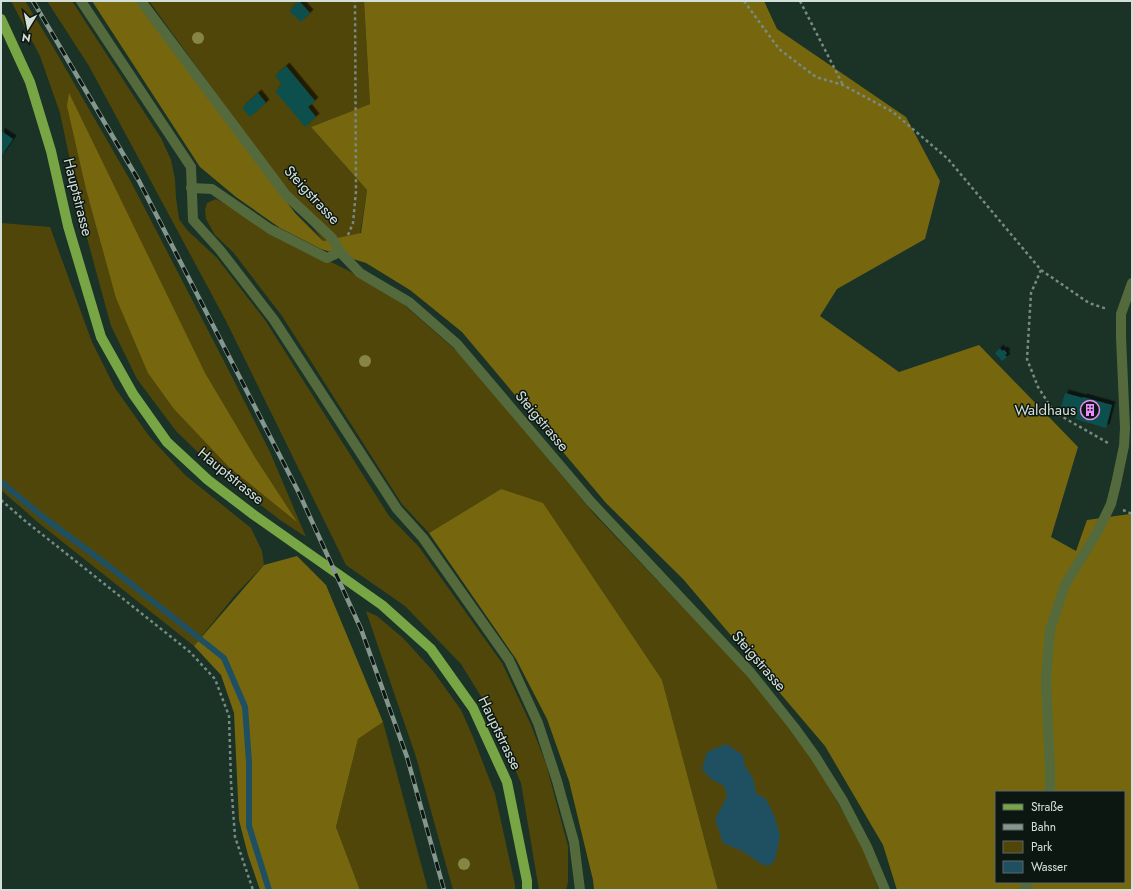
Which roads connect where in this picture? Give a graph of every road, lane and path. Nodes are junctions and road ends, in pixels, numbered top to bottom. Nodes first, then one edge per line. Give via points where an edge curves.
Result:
1 (80, 1) edge
2 (141, 1) edge
3 (355, 1) edge
4 (744, 1) edge
5 (800, 1) edge
6 (1, 19) edge
7 (843, 85) junction
8 (191, 188) junction
9 (340, 252) junction
10 (1041, 270) junction
11 (1132, 283) edge
12 (1121, 314) junction
13 (1124, 446) junction
14 (1, 500) edge
15 (1050, 791) edge
16 (253, 890) edge
17 (527, 890) edge
18 (580, 890) edge
19 (885, 890) edge

1 - 8 street via 191,167
2 - 9 street, Steigstrasse via 286,194 332,238
3 - 9 path via 356,191 353,223
4 - 7 path via 779,49 816,77
5 - 7 path
6 - 17 main road, Hauptstrasse via 30,82 51,151 68,226 101,337 133,394 167,442 208,480 382,604 431,649 473,708 507,782
7 - 10 path via 893,112 948,159
8 - 9 street via 212,189 270,229 327,258
8 - 18 street via 193,220 220,250 274,320 397,509 423,538 510,660 538,723 557,781 574,842
9 - 19 street, Steigstrasse via 360,273 408,302 457,344 591,502 751,673 794,727 844,801
10 - 12 path via 1089,303
10 - 13 path via 1031,293 1027,359 1038,387 1054,412 1108,443
11 - 12 street
12 - 13 street
13 - 15 street via 1111,504 1065,585 1050,630 1046,678
14 - 16 path via 190,652 215,679 229,716 235,837

